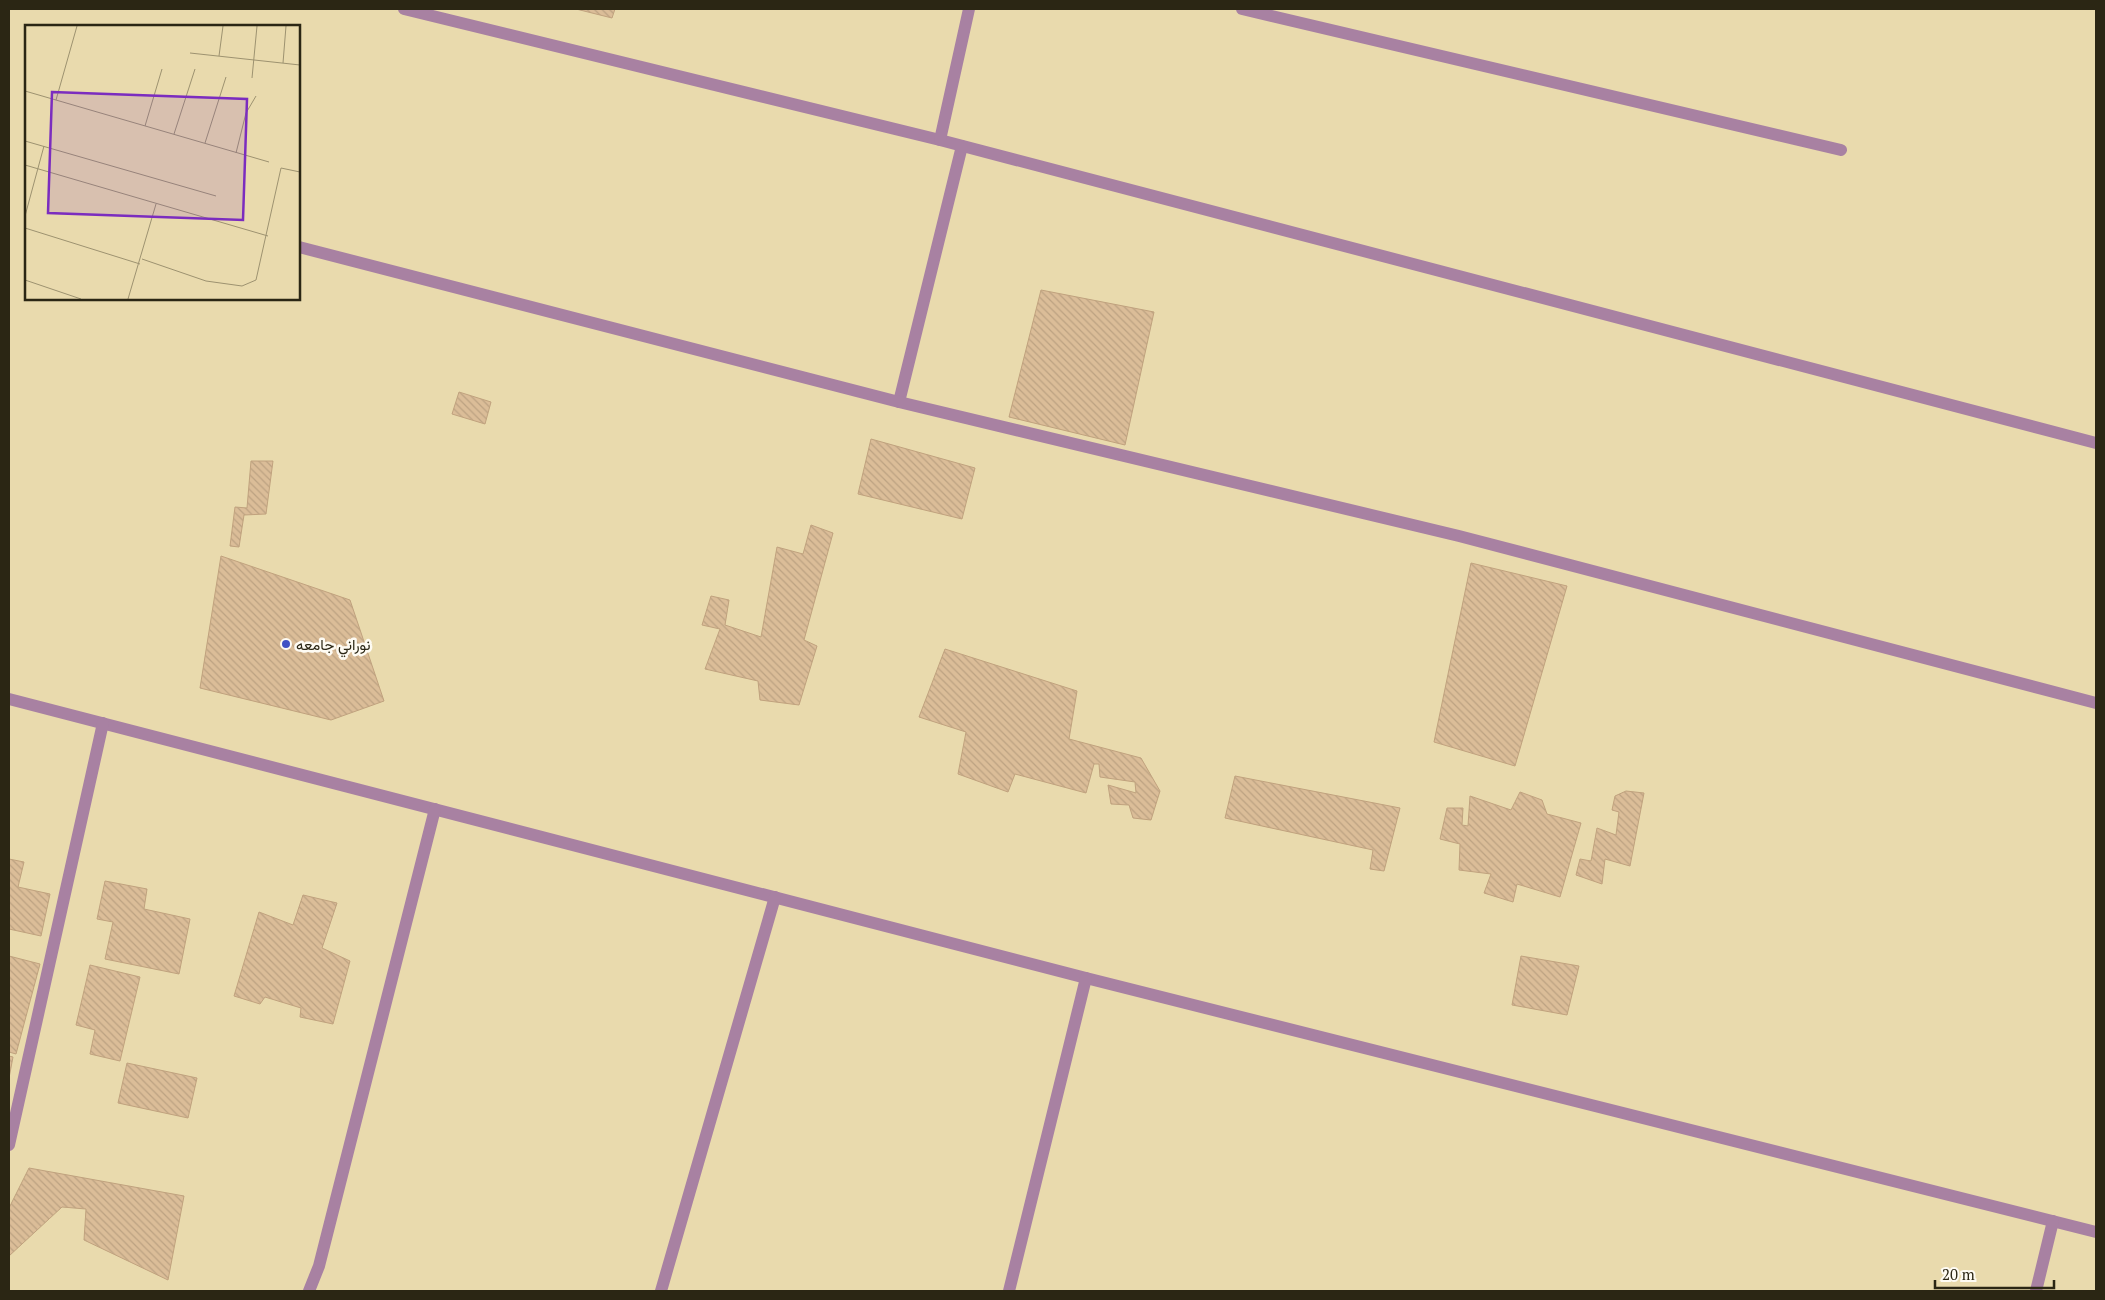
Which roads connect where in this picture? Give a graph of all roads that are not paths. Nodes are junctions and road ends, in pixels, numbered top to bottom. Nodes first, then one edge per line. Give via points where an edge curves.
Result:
1 (404, 9) edge
2 (969, 9) edge
3 (1242, 9) edge
4 (940, 140) junction
5 (962, 146) junction
6 (1841, 150) dead end
7 (300, 247) edge
8 (898, 402) junction
9 (2096, 443) edge
10 (9, 699) edge
11 (2096, 703) edge
12 (103, 723) junction
13 (436, 809) junction
14 (776, 897) junction
15 (1086, 978) junction
16 (9, 1145) edge
17 (2053, 1221) junction
18 (2096, 1232) edge
19 (309, 1291) edge
20 (661, 1291) edge
21 (1008, 1291) edge
22 (2036, 1291) edge

1 - 4 street
2 - 4 street
3 - 6 street
4 - 5 street
5 - 8 street
5 - 9 street
7 - 8 street
8 - 11 street via 1459,536
10 - 12 street
12 - 13 street
12 - 16 street
13 - 14 street
13 - 19 street via 321,1257
14 - 15 street
14 - 20 street
15 - 17 street
15 - 21 street
17 - 18 street
17 - 22 street

